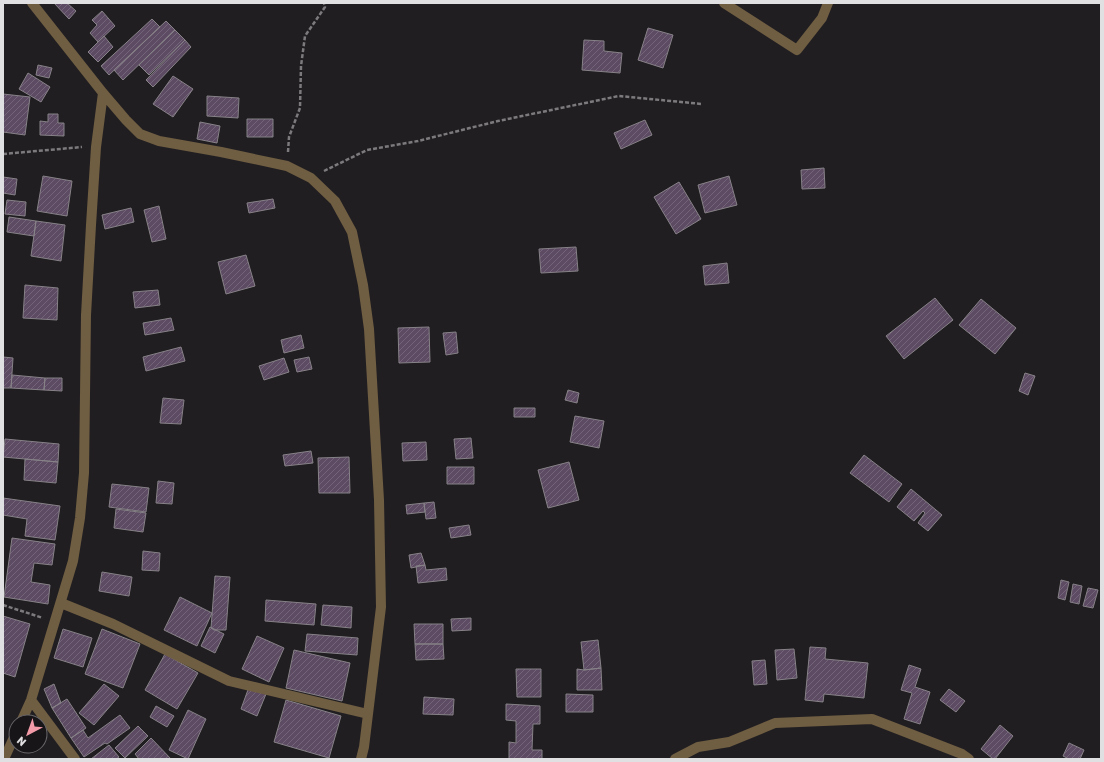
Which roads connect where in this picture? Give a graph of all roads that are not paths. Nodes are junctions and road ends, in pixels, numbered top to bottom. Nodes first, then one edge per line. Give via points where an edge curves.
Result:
1 (32, 3) edge
2 (724, 3) edge
3 (828, 3) edge
4 (103, 93) junction
5 (61, 603) junction
6 (31, 700) junction
7 (25, 714) edge
8 (368, 714) junction
9 (75, 759) edge
10 (361, 759) edge
11 (674, 759) edge
12 (969, 759) edge

1 - 4 street
2 - 3 street via 797,50 822,18
4 - 5 street via 96,147 86,316 84,474 74,561
4 - 8 street via 140,134 159,141 287,166 311,178 335,201 352,232 369,330 379,500 381,607
5 - 6 street
5 - 8 street via 113,624 229,681
6 - 7 street
6 - 9 street
8 - 10 street
11 - 12 street via 698,747 729,742 775,724 872,719

